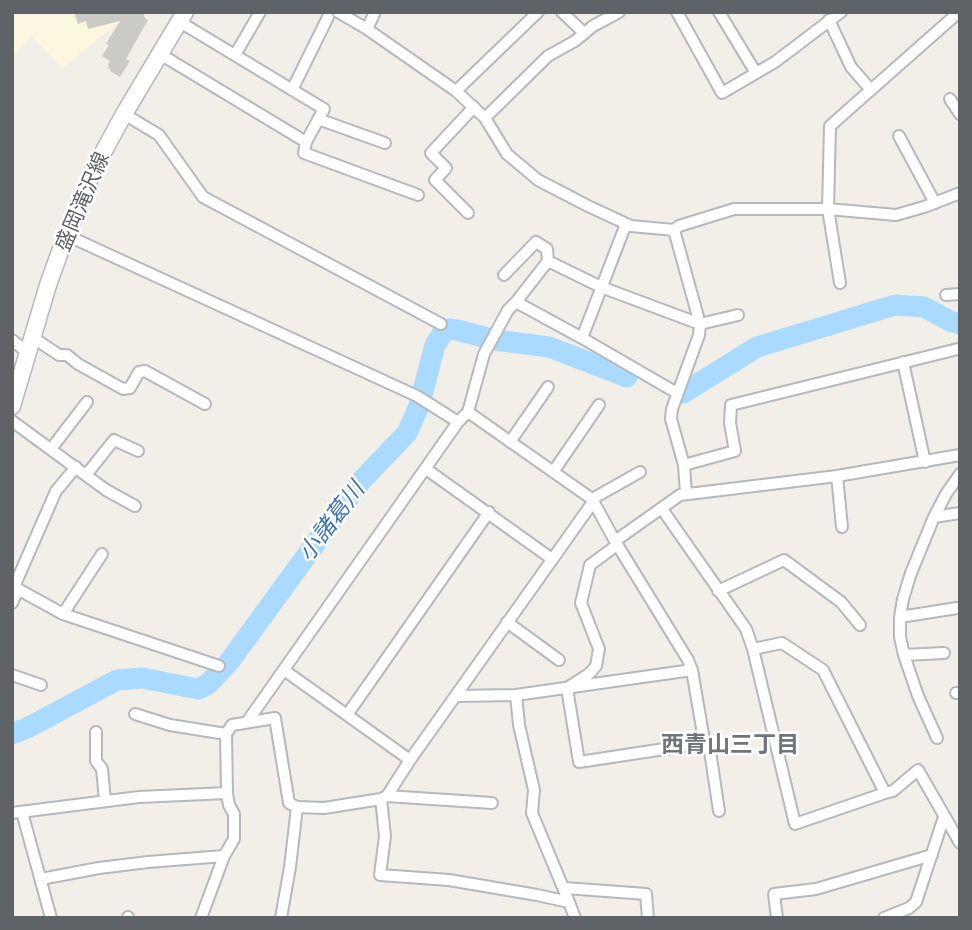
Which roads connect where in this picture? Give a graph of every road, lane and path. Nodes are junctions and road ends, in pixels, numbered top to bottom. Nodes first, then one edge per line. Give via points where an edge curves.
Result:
1 (260, 12) edge
2 (375, 12) edge
3 (538, 12) edge
4 (562, 12) edge
5 (619, 12) edge
6 (677, 12) edge
7 (719, 12) edge
8 (841, 12) edge
9 (333, 15) edge
10 (960, 15) edge
11 (182, 17) edge
12 (829, 20) junction
13 (367, 29) junction
14 (584, 33) junction
15 (160, 54) junction
16 (235, 55) junction
17 (756, 73) junction
18 (292, 90) junction
19 (871, 90) junction
20 (456, 91) junction
21 (950, 99) dead end
22 (474, 107) junction
23 (124, 114) junction
24 (960, 114) edge
25 (485, 117) junction
26 (318, 119) junction
27 (899, 136) dead end
28 (306, 142) junction
29 (385, 143) dead end
30 (960, 193) edge
31 (418, 195) dead end
32 (935, 202) junction
33 (828, 209) junction
34 (468, 213) dead end
35 (625, 224) junction
36 (674, 230) junction
37 (66, 235) junction
38 (548, 261) junction
39 (503, 275) dead end
40 (840, 283) dead end
41 (601, 287) junction
42 (960, 294) edge
43 (946, 295) dead end
44 (516, 302) junction
45 (738, 315) dead end
46 (442, 324) dead end
47 (700, 324) junction
48 (582, 338) junction
49 (12, 340) edge
50 (29, 344) junction
51 (958, 349) dead end
52 (904, 362) junction
53 (548, 387) dead end
54 (677, 393) junction
55 (87, 402) dead end
56 (205, 404) dead end
57 (599, 405) dead end
58 (12, 406) edge
59 (468, 412) junction
60 (12, 421) edge
61 (458, 422) junction
62 (510, 442) junction
63 (51, 449) junction
64 (138, 451) dead end
65 (960, 456) edge
66 (925, 462) junction
67 (684, 465) junction
68 (76, 467) junction
69 (426, 469) junction
70 (554, 472) junction
71 (640, 472) dead end
72 (960, 474) edge
73 (86, 475) junction
74 (837, 476) junction
75 (686, 494) junction
76 (592, 500) junction
77 (135, 506) dead end
78 (662, 509) junction
79 (489, 512) junction
80 (960, 513) edge
81 (934, 517) junction
82 (842, 527) dead end
83 (616, 543) junction
84 (102, 554) dead end
85 (552, 559) junction
86 (18, 589) junction
87 (718, 591) junction
88 (12, 603) edge
89 (957, 608) dead end
90 (64, 614) junction
91 (900, 617) junction
92 (507, 622) junction
93 (860, 625) dead end
94 (753, 649) junction
95 (944, 653) dead end
96 (904, 655) junction
97 (559, 660) dead end
98 (219, 666) dead end
99 (284, 670) junction
100 (692, 670) junction
101 (12, 675) edge
102 (41, 685) dead end
103 (567, 688) junction
104 (516, 695) junction
105 (456, 696) junction
106 (135, 714) dead end
107 (346, 715) junction
108 (247, 722) junction
109 (96, 732) dead end
110 (226, 734) junction
111 (937, 738) dead end
112 (704, 743) junction
113 (410, 760) junction
114 (227, 793) junction
115 (885, 793) junction
116 (384, 798) junction
117 (105, 800) junction
118 (492, 803) dead end
119 (297, 807) junction
120 (719, 811) dead end
121 (17, 813) edge
122 (944, 817) junction
123 (960, 843) edge
124 (932, 855) junction
125 (224, 856) junction
126 (41, 879) junction
127 (565, 888) junction
128 (569, 902) junction
129 (51, 918) edge
130 (201, 918) edge
131 (281, 918) edge
132 (576, 918) edge
133 (648, 918) edge
134 (777, 918) edge
135 (884, 918) edge

1 - 16 street
2 - 13 street
3 - 20 street
4 - 14 street
5 - 14 street
6 - 17 street via 722,93
7 - 17 street
8 - 12 street
9 - 13 street
9 - 18 street
10 - 19 street
11 - 15 main road, 盛岡滝沢線
11 - 16 street
12 - 17 street
12 - 19 street via 851,67
13 - 20 street
14 - 25 street via 548,56
15 - 23 main road, 盛岡滝沢線
15 - 28 street
16 - 18 street
18 - 26 street via 324,109
19 - 33 street via 830,126
20 - 22 street
21 - 24 street
22 - 25 street
22 - 34 street via 432,153 446,168 435,180
23 - 37 main road, 盛岡滝沢線
23 - 46 street via 159,135 203,197
25 - 35 street via 507,154 538,180
26 - 28 street
26 - 29 street
27 - 32 street
28 - 31 street via 304,153
30 - 32 street
32 - 33 street via 896,215
33 - 36 street via 734,209
33 - 40 street
35 - 36 street
35 - 41 street
36 - 47 street
37 - 50 main road, 盛岡滝沢線
37 - 61 street via 422,399
38 - 39 street via 547,249 536,242
38 - 41 street
38 - 44 street
41 - 47 street
41 - 48 street
42 - 43 street
44 - 48 street
44 - 59 street via 484,354
45 - 47 street
47 - 54 street
48 - 54 street
49 - 50 street
50 - 56 street via 67,355 123,389 130,388 139,372 145,371
50 - 58 main road, 盛岡滝沢線
51 - 52 street
52 - 66 street
52 - 67 street via 731,405 735,451
53 - 62 street
54 - 67 street via 671,419
55 - 63 street
57 - 70 street
59 - 61 street
59 - 62 street
60 - 63 street
61 - 69 street
62 - 70 street
63 - 68 street
64 - 73 street via 114,440
65 - 66 street
66 - 74 street
67 - 75 street
68 - 73 street
68 - 86 street via 56,491 14,587
69 - 79 street
69 - 99 street
70 - 76 street
71 - 76 street
72 - 81 street
73 - 77 street
74 - 75 street
74 - 82 street
75 - 78 street
76 - 83 street
76 - 85 street
78 - 83 street
78 - 87 street
79 - 85 street
79 - 107 street
80 - 81 street
81 - 91 street via 911,573
83 - 100 street
83 - 103 street via 590,565 581,603 599,649 596,666
84 - 90 street
85 - 92 street
86 - 88 street
86 - 90 street
87 - 93 street via 784,560 841,602
87 - 94 street via 746,629
89 - 91 street
90 - 98 street
91 - 96 street
92 - 97 street
92 - 105 street
94 - 115 street via 782,643 823,670
94 - 115 street via 795,824
95 - 96 street
96 - 111 street
99 - 107 street
99 - 108 street
100 - 103 street
100 - 112 street
101 - 102 street
103 - 104 street
103 - 112 street via 579,762
104 - 105 street
104 - 127 street via 534,790 532,813
105 - 113 street
106 - 110 street
107 - 113 street
108 - 110 street via 232,724
108 - 119 street via 275,718 289,803
109 - 117 street via 96,761 102,769
110 - 114 street
112 - 120 street via 710,751
113 - 116 street
114 - 117 street
114 - 125 street via 234,814 234,839
115 - 122 street via 918,770
116 - 118 street
116 - 119 street via 324,808
116 - 128 street via 386,836 380,875 449,880
117 - 121 street
119 - 131 street
121 - 126 street
122 - 123 street
122 - 124 street
124 - 134 street via 816,889 774,894
124 - 135 street via 916,902
125 - 126 street via 99,868
125 - 130 street
126 - 129 street
127 - 128 street
127 - 133 street via 646,894
128 - 132 street

